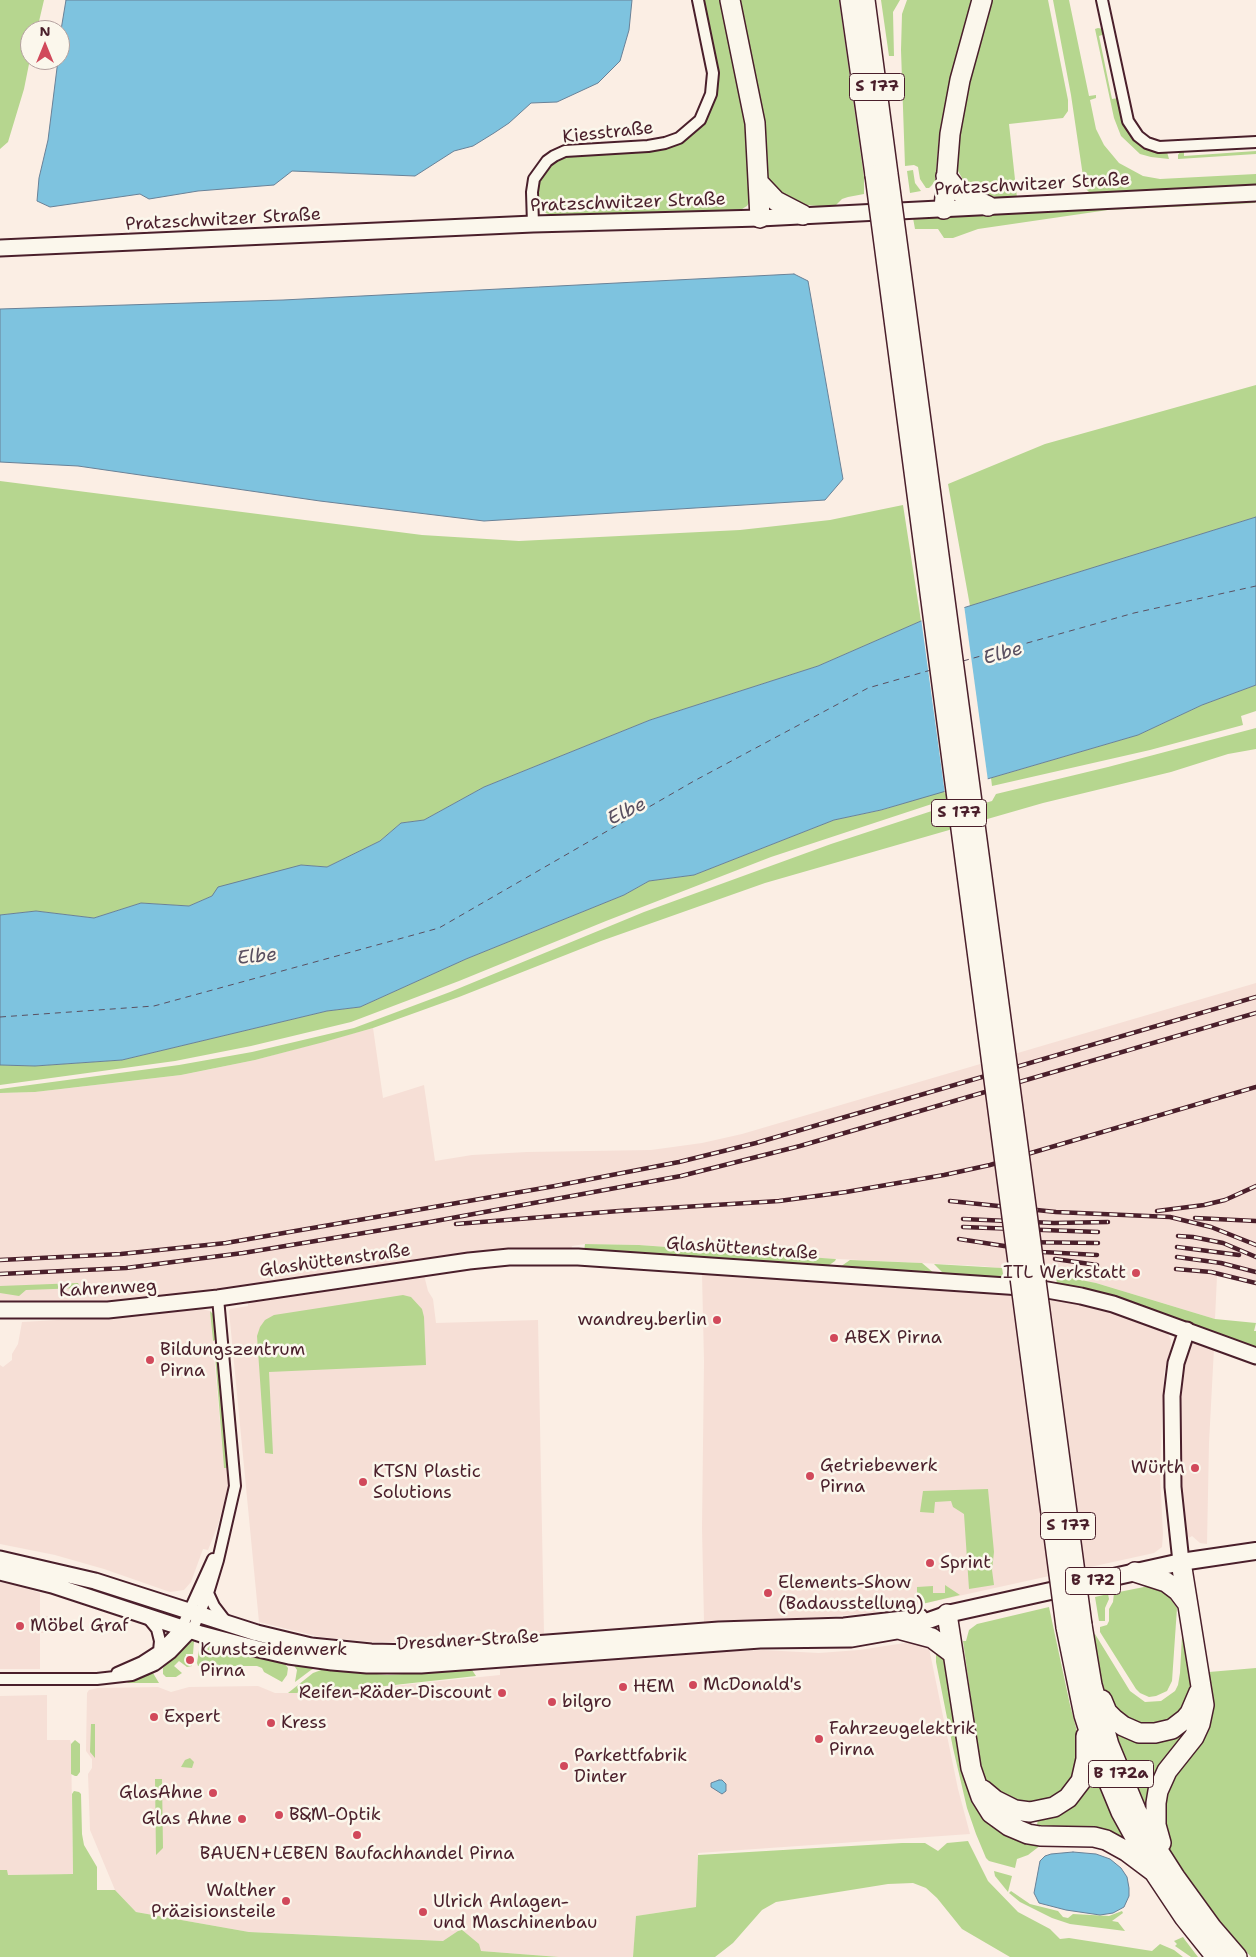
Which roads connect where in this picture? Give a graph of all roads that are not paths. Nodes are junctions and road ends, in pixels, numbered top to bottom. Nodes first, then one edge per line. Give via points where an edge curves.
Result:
1 (698, 0) edge
2 (730, 0) edge
3 (850, 0) edge
4 (865, 0) edge
5 (982, 0) edge
6 (1102, 0) edge
7 (1256, 142) edge
8 (881, 175) junction
9 (946, 176) junction
10 (759, 183) junction
11 (1256, 193) edge
12 (988, 206) junction
13 (944, 209) junction
14 (802, 215) junction
15 (760, 218) junction
16 (533, 224) junction
17 (0, 248) edge
18 (218, 1298) junction
19 (0, 1310) edge
20 (1187, 1330) junction
21 (1256, 1356) edge
22 (223, 1535) junction
23 (1256, 1551) edge
24 (0, 1559) edge
25 (1181, 1562) junction
26 (0, 1572) edge
27 (1135, 1572) junction
28 (208, 1593) junction
29 (1187, 1603) junction
30 (193, 1613) junction
31 (947, 1614) junction
32 (145, 1616) junction
33 (229, 1625) junction
34 (905, 1626) junction
35 (1074, 1626) junction
36 (187, 1629) junction
37 (158, 1651) junction
38 (952, 1654) junction
39 (1087, 1662) junction
40 (1201, 1678) junction
41 (0, 1679) edge
42 (97, 1679) junction
43 (1084, 1714) junction
44 (975, 1778) junction
45 (1154, 1872) junction
46 (1175, 1877) junction
47 (1216, 1957) edge
48 (1237, 1957) edge

1 - 16 street, Kiesstraße via 713,73 711,94 700,120 679,138 666,144 565,151 554,156 534,179
2 - 10 highway via 755,123
3 - 8 highway, S 177
4 - 8 highway, S 177
5 - 9 highway via 958,89
6 - 7 street via 1128,121 1138,136 1159,147
8 - 35 highway, S 177, bridge
9 - 12 highway via 957,190
9 - 13 highway
10 - 14 highway via 776,201
10 - 15 highway
11 - 12 street, Pratzschwitzer Straße
12 - 13 street, Pratzschwitzer Straße
13 - 14 street, Pratzschwitzer Straße
14 - 15 street, Pratzschwitzer Straße
15 - 16 street, Pratzschwitzer Straße
16 - 17 street, Pratzschwitzer Straße
18 - 19 street, Kahrenweg via 108,1310
18 - 20 street, Glashüttenstraße via 469,1261 509,1257 578,1257 1036,1288 1113,1304
18 - 22 street via 235,1486
20 - 21 street, Glashüttenstraße
20 - 25 street via 1176,1364 1172,1396 1173,1487
22 - 28 street
22 - 30 street
23 - 25 main road, Dresdner Straße / B 172
24 - 30 street, Dresdner Straße via 95,1582
25 - 27 main road, Dresdner Straße / B 172
25 - 29 highway
26 - 32 street, Dresdner Straße via 52,1585
27 - 29 highway via 1166,1582
27 - 31 main road, Dresdner Straße / B 172
28 - 30 street
28 - 33 street
29 - 40 highway
30 - 33 street, Dresdner Straße
30 - 36 street
31 - 34 street, Dresdner Straße / B 172
31 - 38 highway
32 - 36 street, Dresdner Straße
32 - 37 street via 157,1629
33 - 34 street, Dresdner Straße via 311,1646 371,1652 415,1652 719,1630
34 - 36 street, Dresdner Straße via 851,1638 760,1640 421,1665 306,1659
34 - 38 highway via 932,1638
35 - 39 highway, B 172a
35 - 43 highway, B 172a
36 - 37 street
36 - 42 street via 171,1653 155,1665 132,1675
37 - 42 street via 130,1668
38 - 44 highway
39 - 40 highway via 1107,1712 1122,1726 1139,1733 1164,1732 1185,1719 1195,1704
39 - 46 highway, B 172a via 1109,1745 1136,1810
40 - 46 highway via 1204,1706 1200,1724 1162,1782 1156,1803 1156,1825
41 - 42 street
43 - 44 highway via 1085,1771 1075,1790 1061,1804 1039,1811 1015,1810 995,1800
43 - 45 highway, B 172a via 1121,1812
44 - 45 highway via 988,1808 1009,1826 1040,1836 1082,1836 1106,1840
45 - 47 highway, B 172a
46 - 48 highway, B 172a

